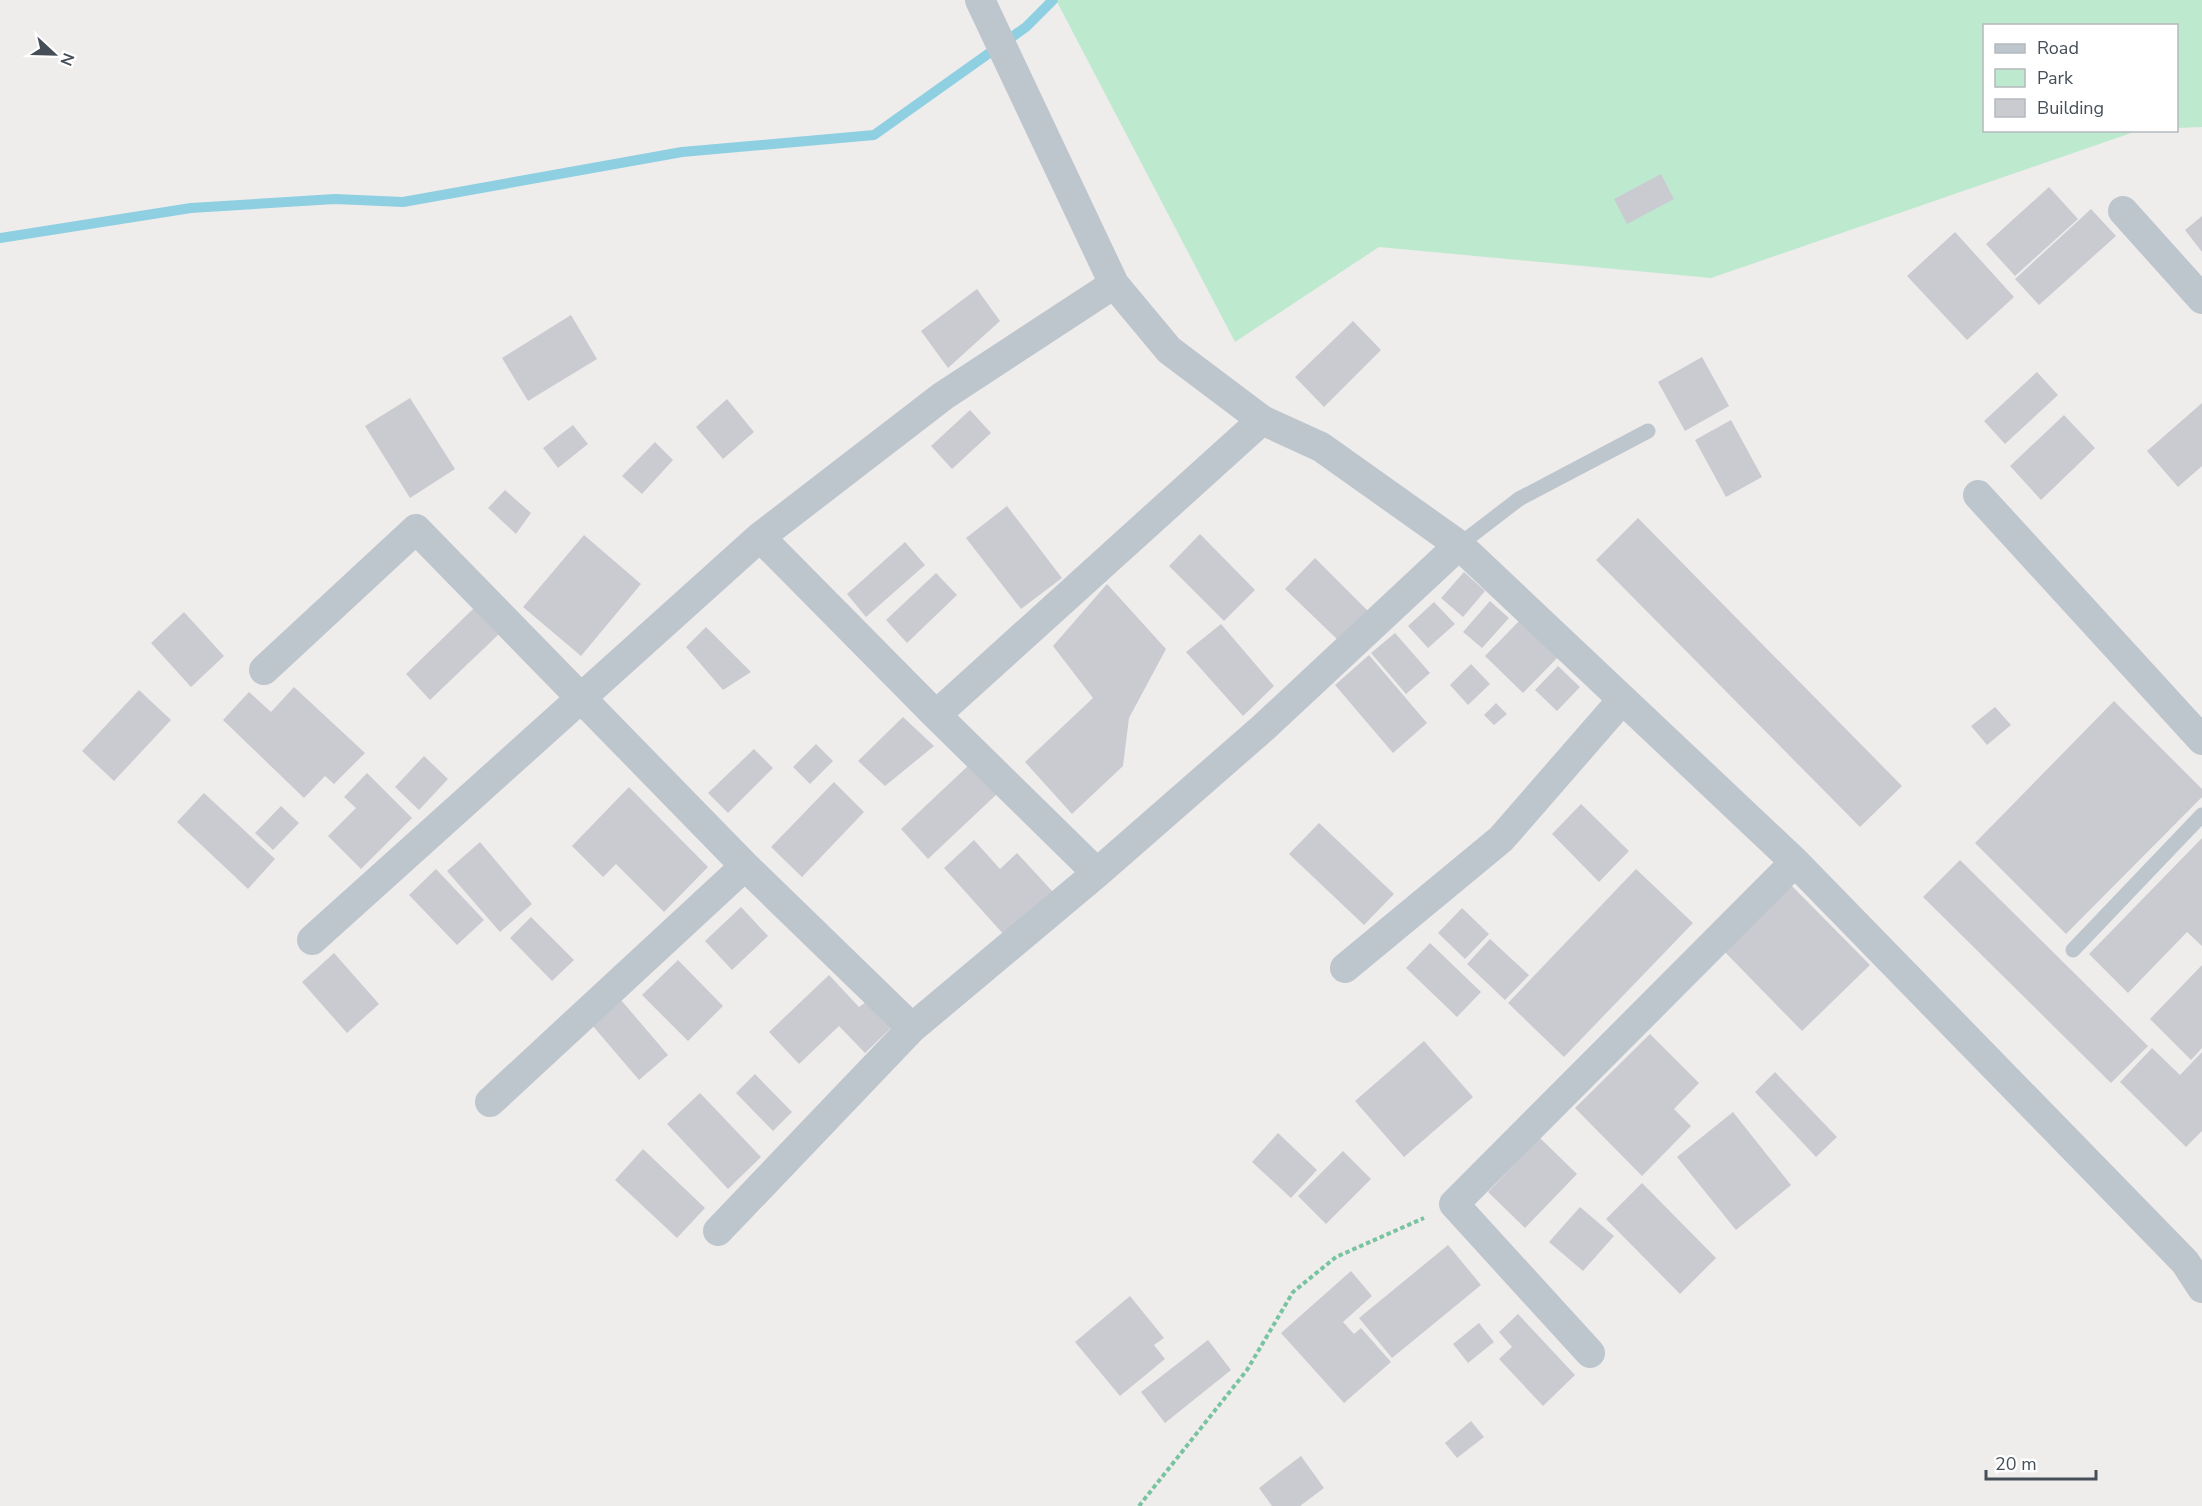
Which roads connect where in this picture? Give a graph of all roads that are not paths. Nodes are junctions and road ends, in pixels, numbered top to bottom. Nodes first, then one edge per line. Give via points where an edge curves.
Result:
1 (980, 0) edge
2 (2123, 211) dead end
3 (1114, 284) junction
4 (2202, 299) edge
5 (1262, 420) junction
6 (1648, 430) dead end
7 (1978, 495) dead end
8 (760, 537) junction
9 (1459, 545) junction
10 (264, 670) dead end
11 (583, 698) junction
12 (1622, 700) junction
13 (936, 715) junction
14 (2202, 741) edge
15 (2202, 815) edge
16 (1795, 862) junction
17 (745, 866) junction
18 (1097, 873) junction
19 (312, 940) dead end
20 (2073, 950) dead end
21 (1346, 968) dead end
22 (912, 1028) junction
23 (490, 1102) dead end
24 (718, 1231) dead end
25 (2202, 1288) edge
26 (1590, 1353) dead end

1 - 3 street
2 - 4 street
3 - 5 street via 1169,350
3 - 8 street via 943,396
5 - 9 street via 1321,447
5 - 13 street
6 - 9 lane via 1519,499
7 - 14 street
8 - 11 street
8 - 13 street
9 - 12 street
9 - 18 street via 1264,727
10 - 11 street via 416,529
11 - 17 street
11 - 19 street
12 - 16 street
12 - 21 street via 1501,839
13 - 18 street
15 - 20 lane
16 - 25 street via 2185,1262
16 - 26 street via 1454,1204
17 - 22 street
17 - 23 street
18 - 22 street
22 - 24 street

